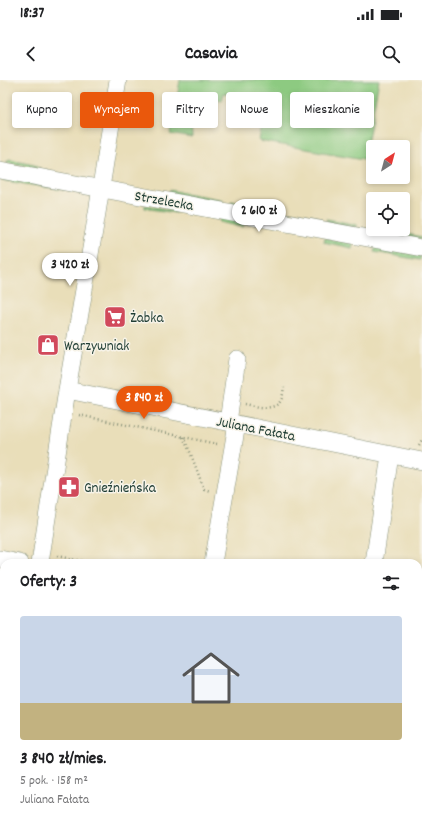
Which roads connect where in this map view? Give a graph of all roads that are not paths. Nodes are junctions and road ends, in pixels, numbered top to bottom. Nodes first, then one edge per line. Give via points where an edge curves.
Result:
1 (118, 80) edge
2 (0, 170) edge
3 (100, 189) junction
4 (422, 248) edge
5 (237, 359) dead end
6 (67, 390) junction
7 (232, 423) junction
8 (390, 455) junction
9 (422, 461) edge
10 (41, 559) edge
11 (214, 559) edge
12 (375, 559) edge

1 - 3 street
2 - 3 street, Strzelecka
3 - 4 street, Strzelecka
3 - 6 street
5 - 7 street via 231,401
6 - 7 street, Juliana Fałata
6 - 10 street
7 - 8 street, Juliana Fałata
7 - 11 street via 232,447
8 - 9 street, Juliana Fałata
8 - 12 street

